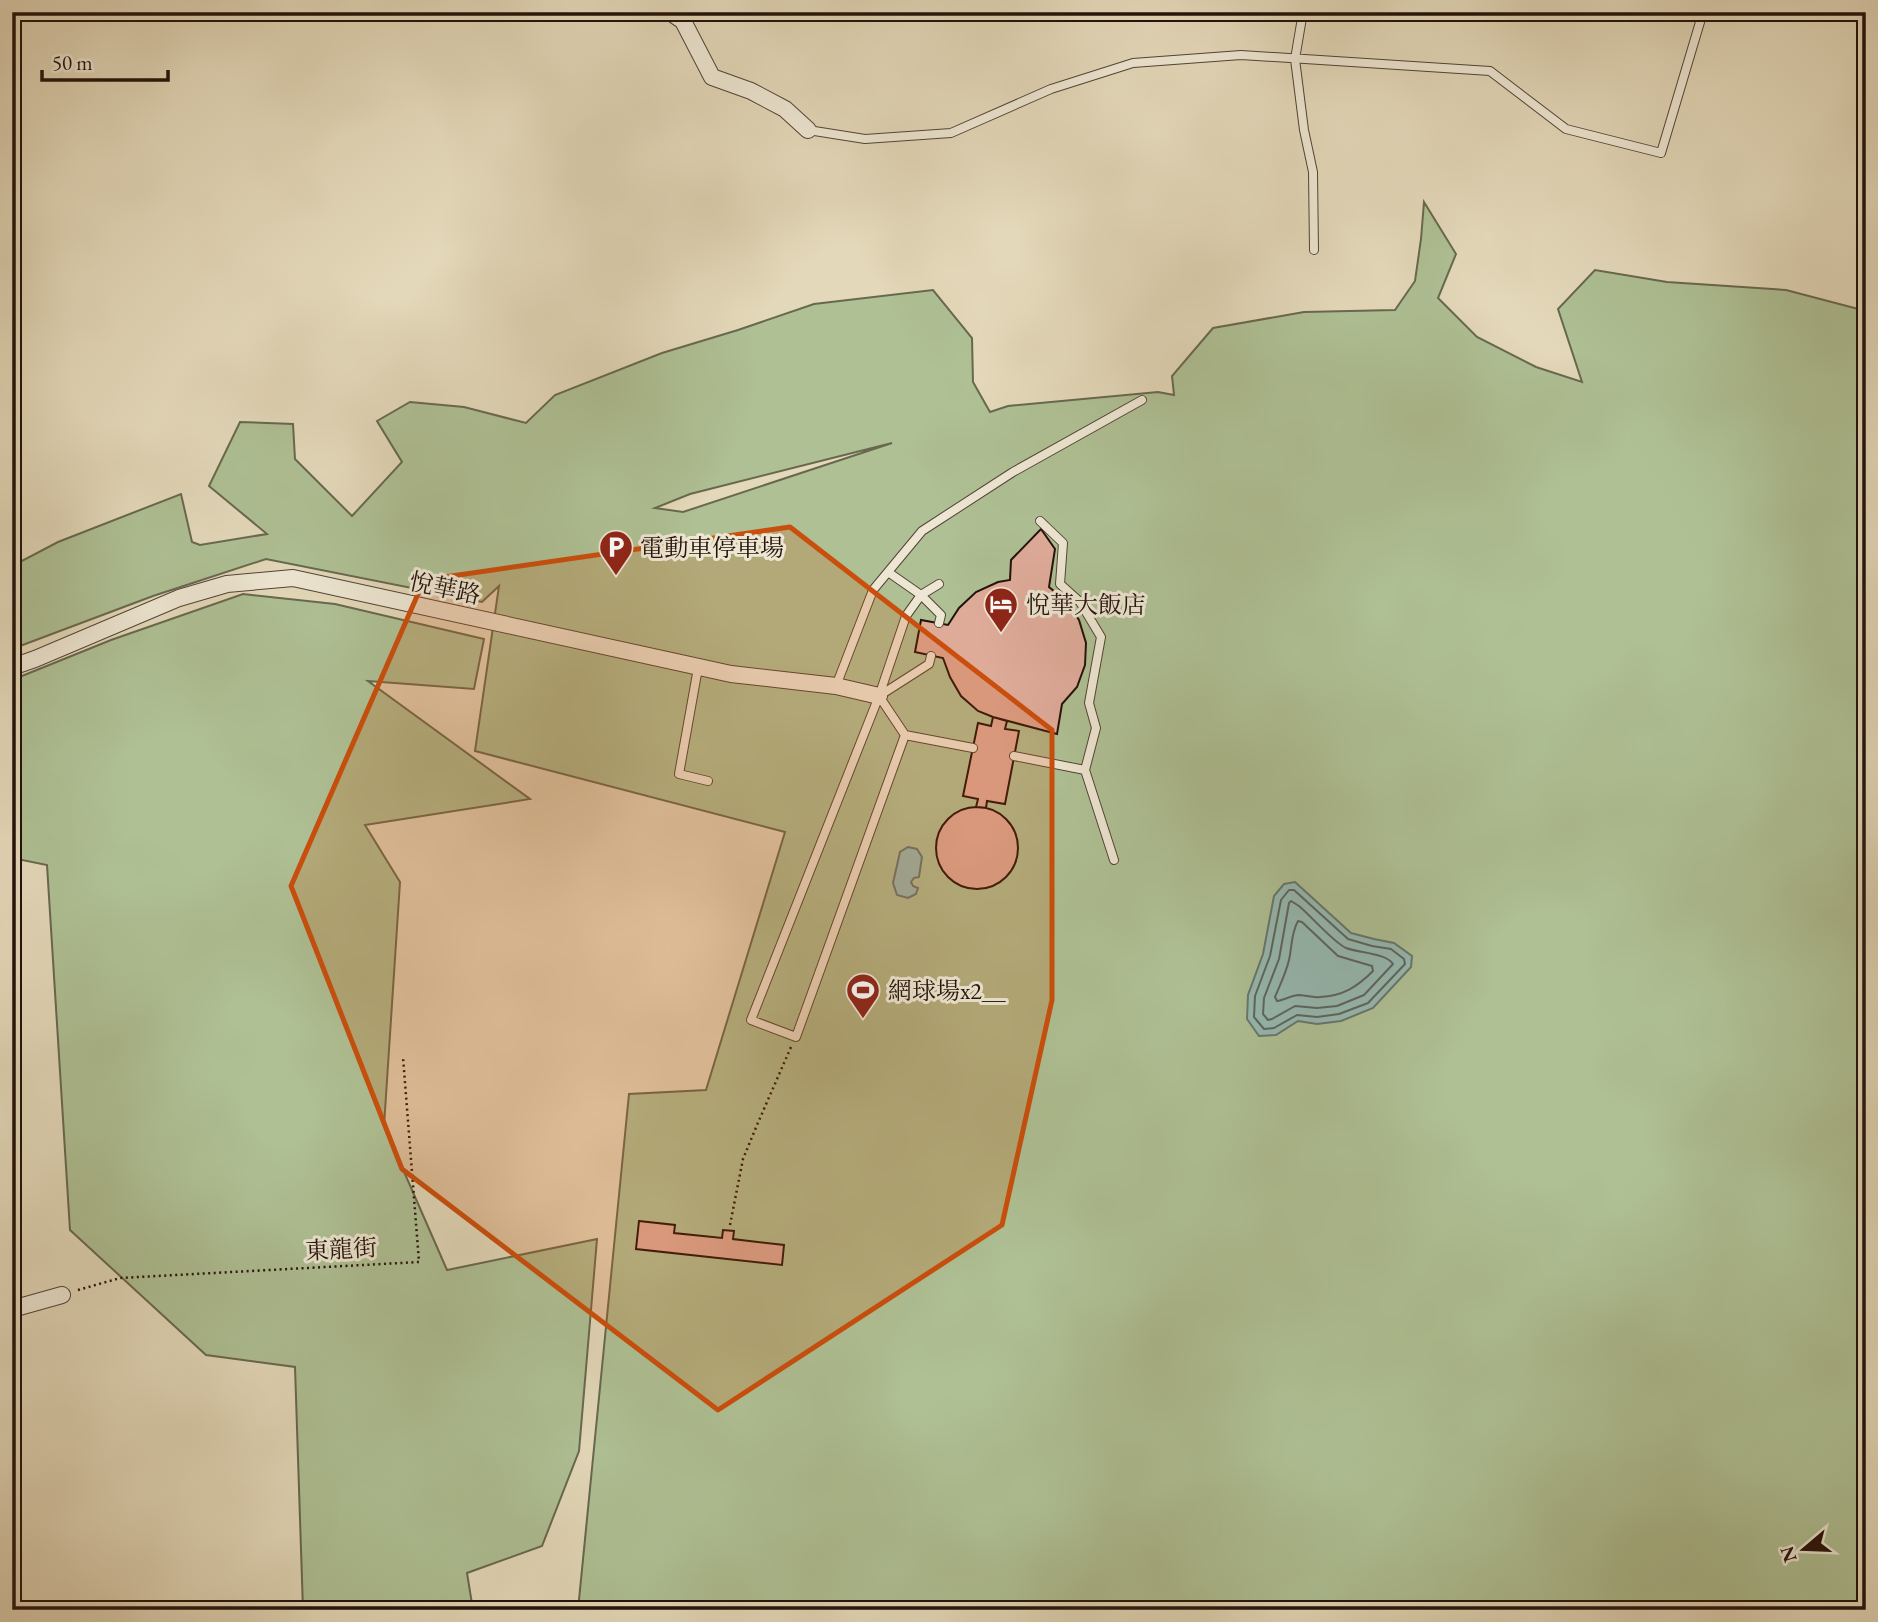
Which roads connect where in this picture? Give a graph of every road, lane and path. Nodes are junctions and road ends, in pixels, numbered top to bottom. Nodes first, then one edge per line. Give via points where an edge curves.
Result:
1 (670, 12) edge
2 (1303, 12) edge
3 (1703, 12) edge
4 (1295, 59) junction
5 (808, 130) joint
6 (1314, 250) dead end
7 (1142, 400) dead end
8 (1040, 521) dead end
9 (888, 572) junction
10 (939, 584) dead end
11 (921, 595) junction
12 (939, 623) dead end
13 (930, 656) dead end
14 (12, 667) edge
15 (698, 668) junction
16 (836, 686) junction
17 (879, 696) junction
18 (905, 736) junction
19 (973, 748) dead end
20 (1014, 757) dead end
21 (1085, 770) junction
22 (708, 781) dead end
23 (1114, 860) dead end
24 (796, 1037) junction
25 (403, 1057) dead end
26 (730, 1225) dead end
27 (62, 1295) joint
28 (12, 1309) edge

1 - 5 street via 683,21 712,77 785,109
2 - 4 lane
3 - 4 lane via 1661,153 1566,130 1490,71
4 - 5 lane via 1241,55 1133,62 1051,89 951,133 865,139
4 - 6 lane via 1313,172
7 - 9 lane via 1013,472 922,531
8 - 21 lane via 1063,543 1060,584 1080,602 1101,638 1089,703 1096,728
9 - 11 lane
9 - 16 lane via 873,590
10 - 11 lane
11 - 12 lane via 941,615
11 - 17 lane via 906,616
13 - 17 lane via 929,664
14 - 15 street, 悅華路 via 179,598 227,584 293,578
15 - 16 street, 悅華路
15 - 22 lane via 678,774
16 - 17 street, 悅華路
17 - 18 lane
17 - 24 lane via 751,1020
18 - 19 lane
18 - 24 lane
20 - 21 lane
21 - 23 lane
24 - 26 path via 743,1159
25 - 27 path, 東龍街 via 419,1262 120,1278
27 - 28 street

